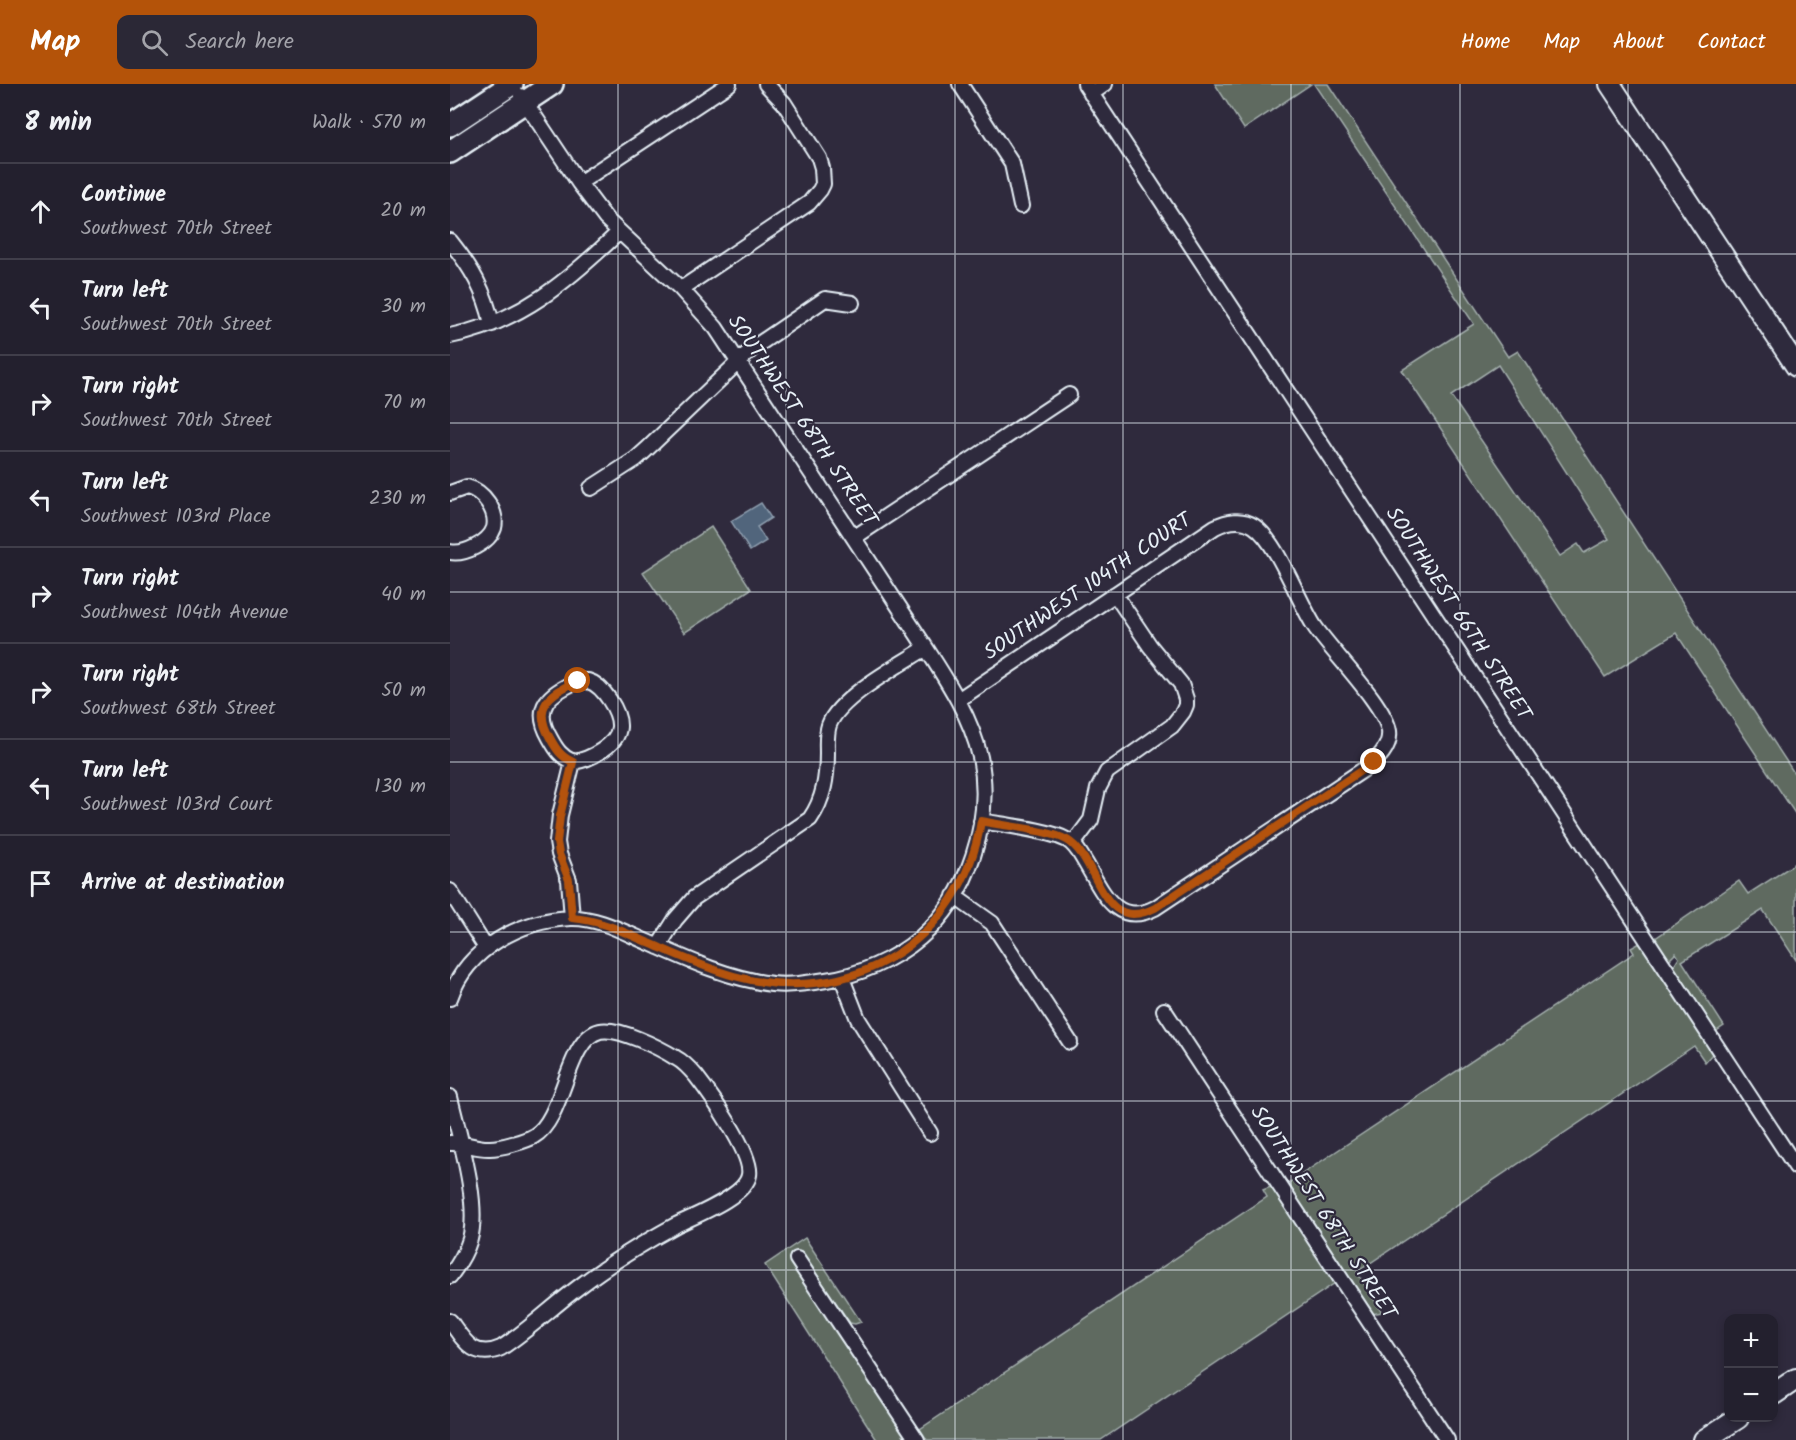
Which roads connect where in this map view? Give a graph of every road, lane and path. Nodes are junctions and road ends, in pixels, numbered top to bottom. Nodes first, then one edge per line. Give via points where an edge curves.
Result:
1 (512, 84) edge
2 (552, 84) edge
3 (729, 84) edge
4 (766, 84) edge
5 (960, 84) edge
6 (1105, 84) edge
7 (1610, 84) edge
8 (1088, 89) edge
9 (525, 102) junction
10 (450, 125) edge
11 (450, 152) edge
12 (579, 183) junction
13 (1021, 206) dead end
14 (618, 233) junction
15 (450, 241) edge
16 (681, 289) junction
17 (852, 303) dead end
18 (492, 324) junction
19 (450, 336) edge
20 (739, 360) junction
21 (1796, 366) edge
22 (1069, 395) dead end
23 (591, 488) dead end
24 (450, 493) edge
25 (855, 537) junction
26 (450, 552) edge
27 (1115, 594) junction
28 (926, 648) junction
29 (958, 700) junction
30 (573, 762) junction
31 (981, 821) junction
32 (1073, 844) junction
33 (450, 891) edge
34 (954, 896) junction
35 (572, 918) junction
36 (658, 947) junction
37 (486, 948) junction
38 (842, 978) junction
39 (450, 998) edge
40 (1164, 1010) dead end
41 (1070, 1041) dead end
42 (450, 1097) edge
43 (930, 1133) dead end
44 (455, 1143) edge
45 (1796, 1167) edge
46 (797, 1259) dead end
47 (450, 1276) edge
48 (450, 1321) edge
49 (1796, 1379) edge
50 (1778, 1391) edge
51 (1732, 1422) edge
52 (917, 1440) edge
53 (1447, 1440) edge
54 (1704, 1440) edge

1 - 9 street, SOUTHWEST 68TH STREET
1 - 10 main road
2 - 9 main road
3 - 12 street
4 - 16 street via 784,103 815,150 823,184 808,203
5 - 13 street via 1012,164
6 - 8 street
7 - 21 street
8 - 45 street, SOUTHWEST 66TH STREET
9 - 11 main road
9 - 12 street, SOUTHWEST 68TH STREET
12 - 14 street, SOUTHWEST 68TH STREET
14 - 16 street, SOUTHWEST 68TH STREET
14 - 18 street via 559,286 530,306
15 - 18 street via 477,278
16 - 20 street, SOUTHWEST 68TH STREET
17 - 20 street via 825,299
18 - 19 street
20 - 23 street via 641,454
20 - 25 street, SOUTHWEST 68TH STREET
22 - 25 street
24 - 26 street via 467,487 479,491 495,520 492,532 480,543 459,553
25 - 28 street, SOUTHWEST 68TH STREET
27 - 29 street, SOUTHWEST 104TH COURT
27 - 32 street via 1181,684 1186,705 1172,726 1107,772 1098,789 1091,820
27 - 32 street, SOUTHWEST 104TH COURT via 1215,527 1227,522 1246,522 1261,532 1312,623 1378,709 1387,725 1389,740 1374,762 1155,908 1140,914 1126,914 1110,901
28 - 29 street, SOUTHWEST 68TH STREET
28 - 36 street via 866,687 833,718 827,733 824,792 810,819 694,898
29 - 31 street, SOUTHWEST 68TH STREET via 980,758
30 - 30 street via 586,759 611,742 619,727 606,696 588,681 578,681 554,695 543,707 541,717 558,753
30 - 35 street via 557,842 569,880
31 - 32 street via 1053,835
31 - 34 street, SOUTHWEST 68TH STREET via 971,863
33 - 37 street
34 - 38 street, SOUTHWEST 68TH STREET via 936,922 909,946
34 - 41 street via 992,923
35 - 36 street, SOUTHWEST 68TH STREET via 602,924
35 - 37 street, SOUTHWEST 68TH STREET via 523,927
36 - 38 street, SOUTHWEST 68TH STREET via 714,970 757,982 792,985
37 - 39 street, SOUTHWEST 68TH STREET via 462,975
38 - 43 street via 858,1019
40 - 53 street, SOUTHWEST 68TH STREET
42 - 44 street
44 - 47 street via 474,1207 470,1239 462,1261
44 - 48 street via 490,1148 534,1136 550,1119 580,1047 591,1035 602,1031 622,1034 676,1057 688,1067 740,1144 750,1170 747,1182 735,1193 607,1267 501,1348 489,1353 477,1351
46 - 52 street
49 - 50 street
51 - 54 street

